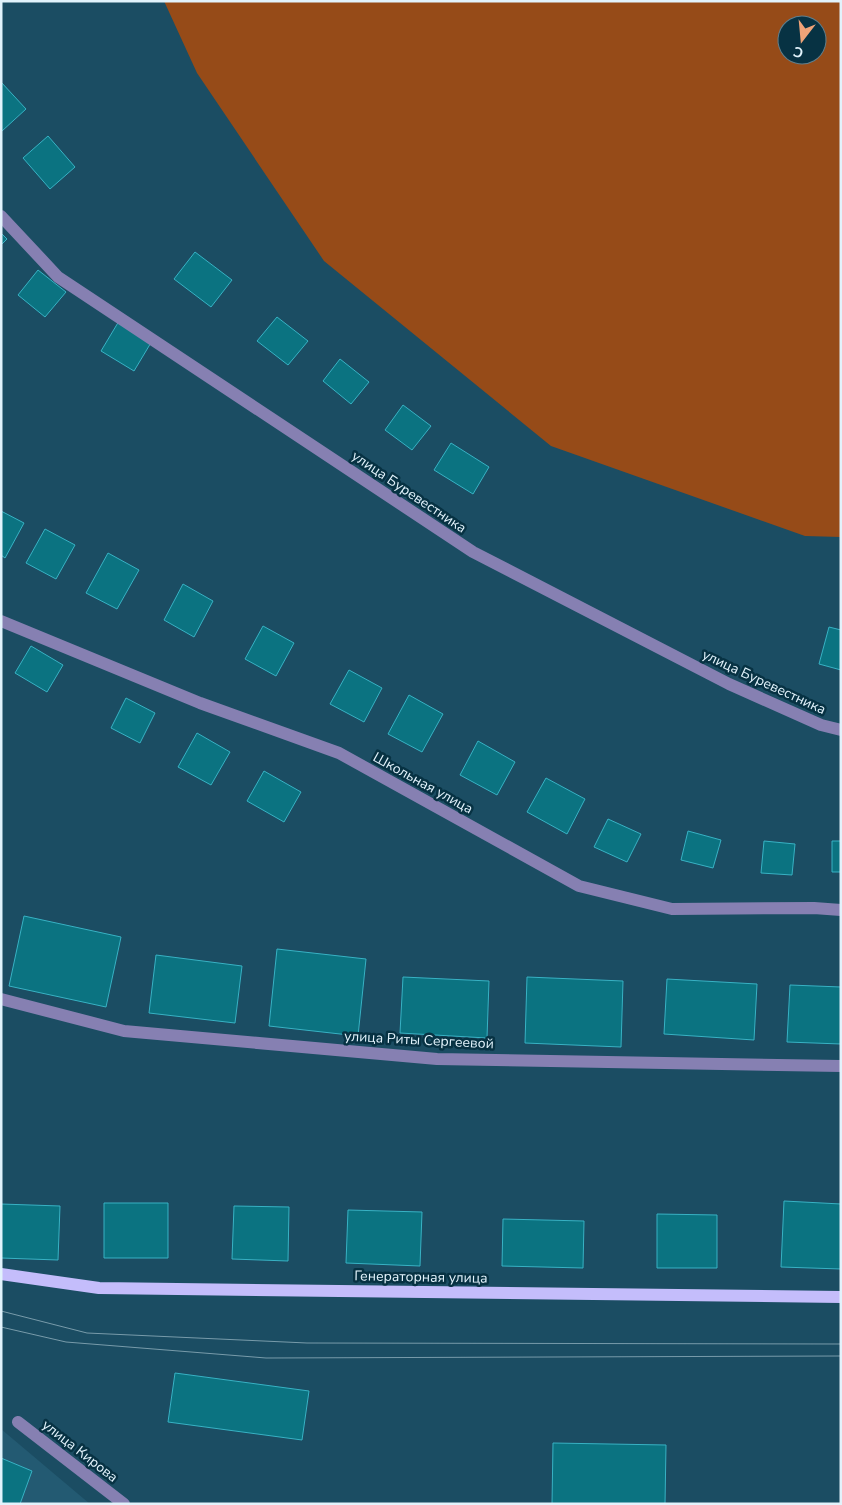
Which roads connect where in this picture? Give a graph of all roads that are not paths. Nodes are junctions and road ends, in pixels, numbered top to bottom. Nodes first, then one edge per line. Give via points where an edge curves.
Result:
1 (1, 216) edge
2 (1, 621) edge
3 (841, 730) edge
4 (841, 910) edge
5 (1, 999) edge
6 (841, 1066) edge
7 (1, 1274) edge
8 (841, 1297) edge
9 (18, 1422) dead end
10 (124, 1504) edge

1 - 3 street, улица Буревестника via 58,277 473,552 729,684 821,725
2 - 4 street, Школьная улица via 200,703 339,753 579,886 672,909
5 - 6 street, улица Риты Сергеевой via 124,1031 437,1059
7 - 8 main road, Генераторная улица via 99,1288
9 - 10 street, улица Кирова

